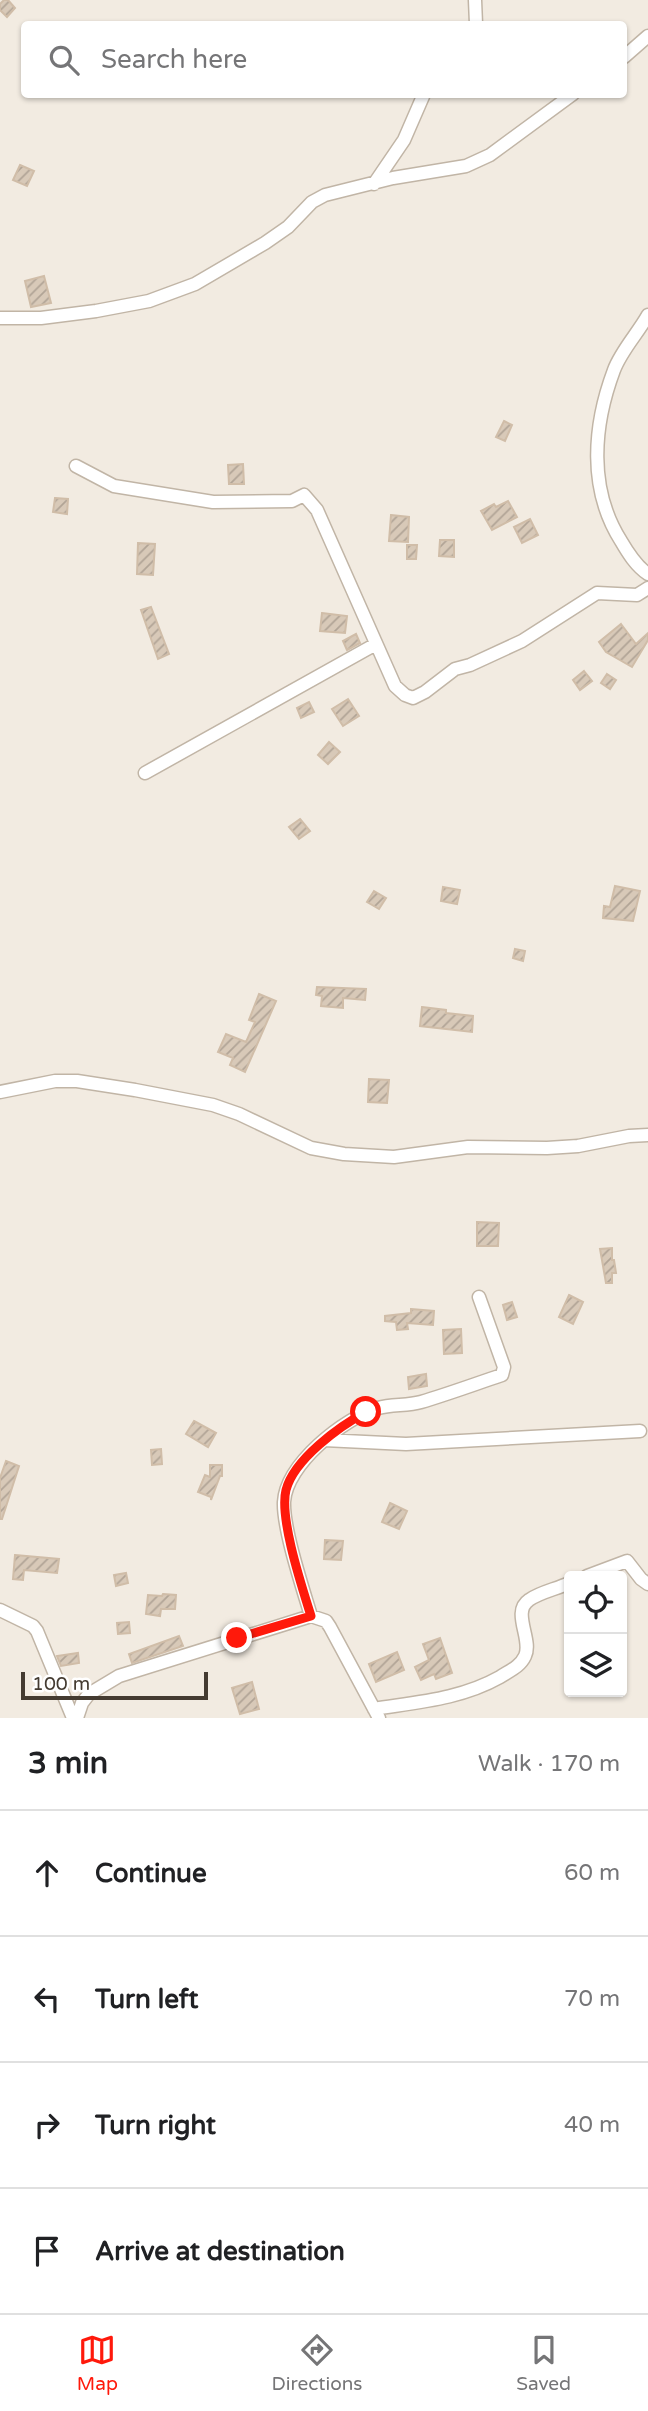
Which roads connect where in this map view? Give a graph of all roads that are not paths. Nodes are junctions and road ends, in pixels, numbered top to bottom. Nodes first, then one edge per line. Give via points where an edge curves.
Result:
1 (475, 0) edge
2 (476, 21) edge
3 (648, 36) edge
4 (627, 54) edge
5 (422, 98) edge
6 (568, 98) edge
7 (374, 184) junction
8 (648, 315) edge
9 (0, 318) edge
10 (76, 466) dead end
11 (648, 574) edge
12 (648, 588) edge
13 (376, 644) junction
14 (145, 773) dead end
15 (0, 1092) edge
16 (648, 1135) edge
17 (479, 1297) dead end
18 (639, 1431) dead end
19 (324, 1440) junction
20 (601, 1571) edge
21 (648, 1584) edge
22 (564, 1585) edge
23 (0, 1610) edge
24 (311, 1616) junction
25 (377, 1713) edge
26 (75, 1718) edge

1 - 2 street
3 - 4 street
5 - 7 street via 404,140
6 - 7 street via 478,161
7 - 9 street via 325,195 288,227 235,262 195,284 149,301 96,312
8 - 11 street via 615,368 597,431 597,461 610,524
10 - 13 street via 114,486 213,502 292,501 304,495 317,510
12 - 13 street via 637,595 597,593 522,641 455,669 413,698 395,686
13 - 14 street
15 - 16 street via 77,1081 213,1104 311,1148 344,1154 394,1157 468,1147 578,1146
17 - 19 street via 504,1367 502,1375 418,1402 366,1412
18 - 19 street via 407,1444
19 - 24 street via 292,1476 284,1504
20 - 21 street via 627,1562
22 - 25 street via 524,1605 527,1651 515,1668 471,1691
23 - 26 street via 37,1631
24 - 25 street via 326,1621
24 - 26 street via 120,1676 89,1694

